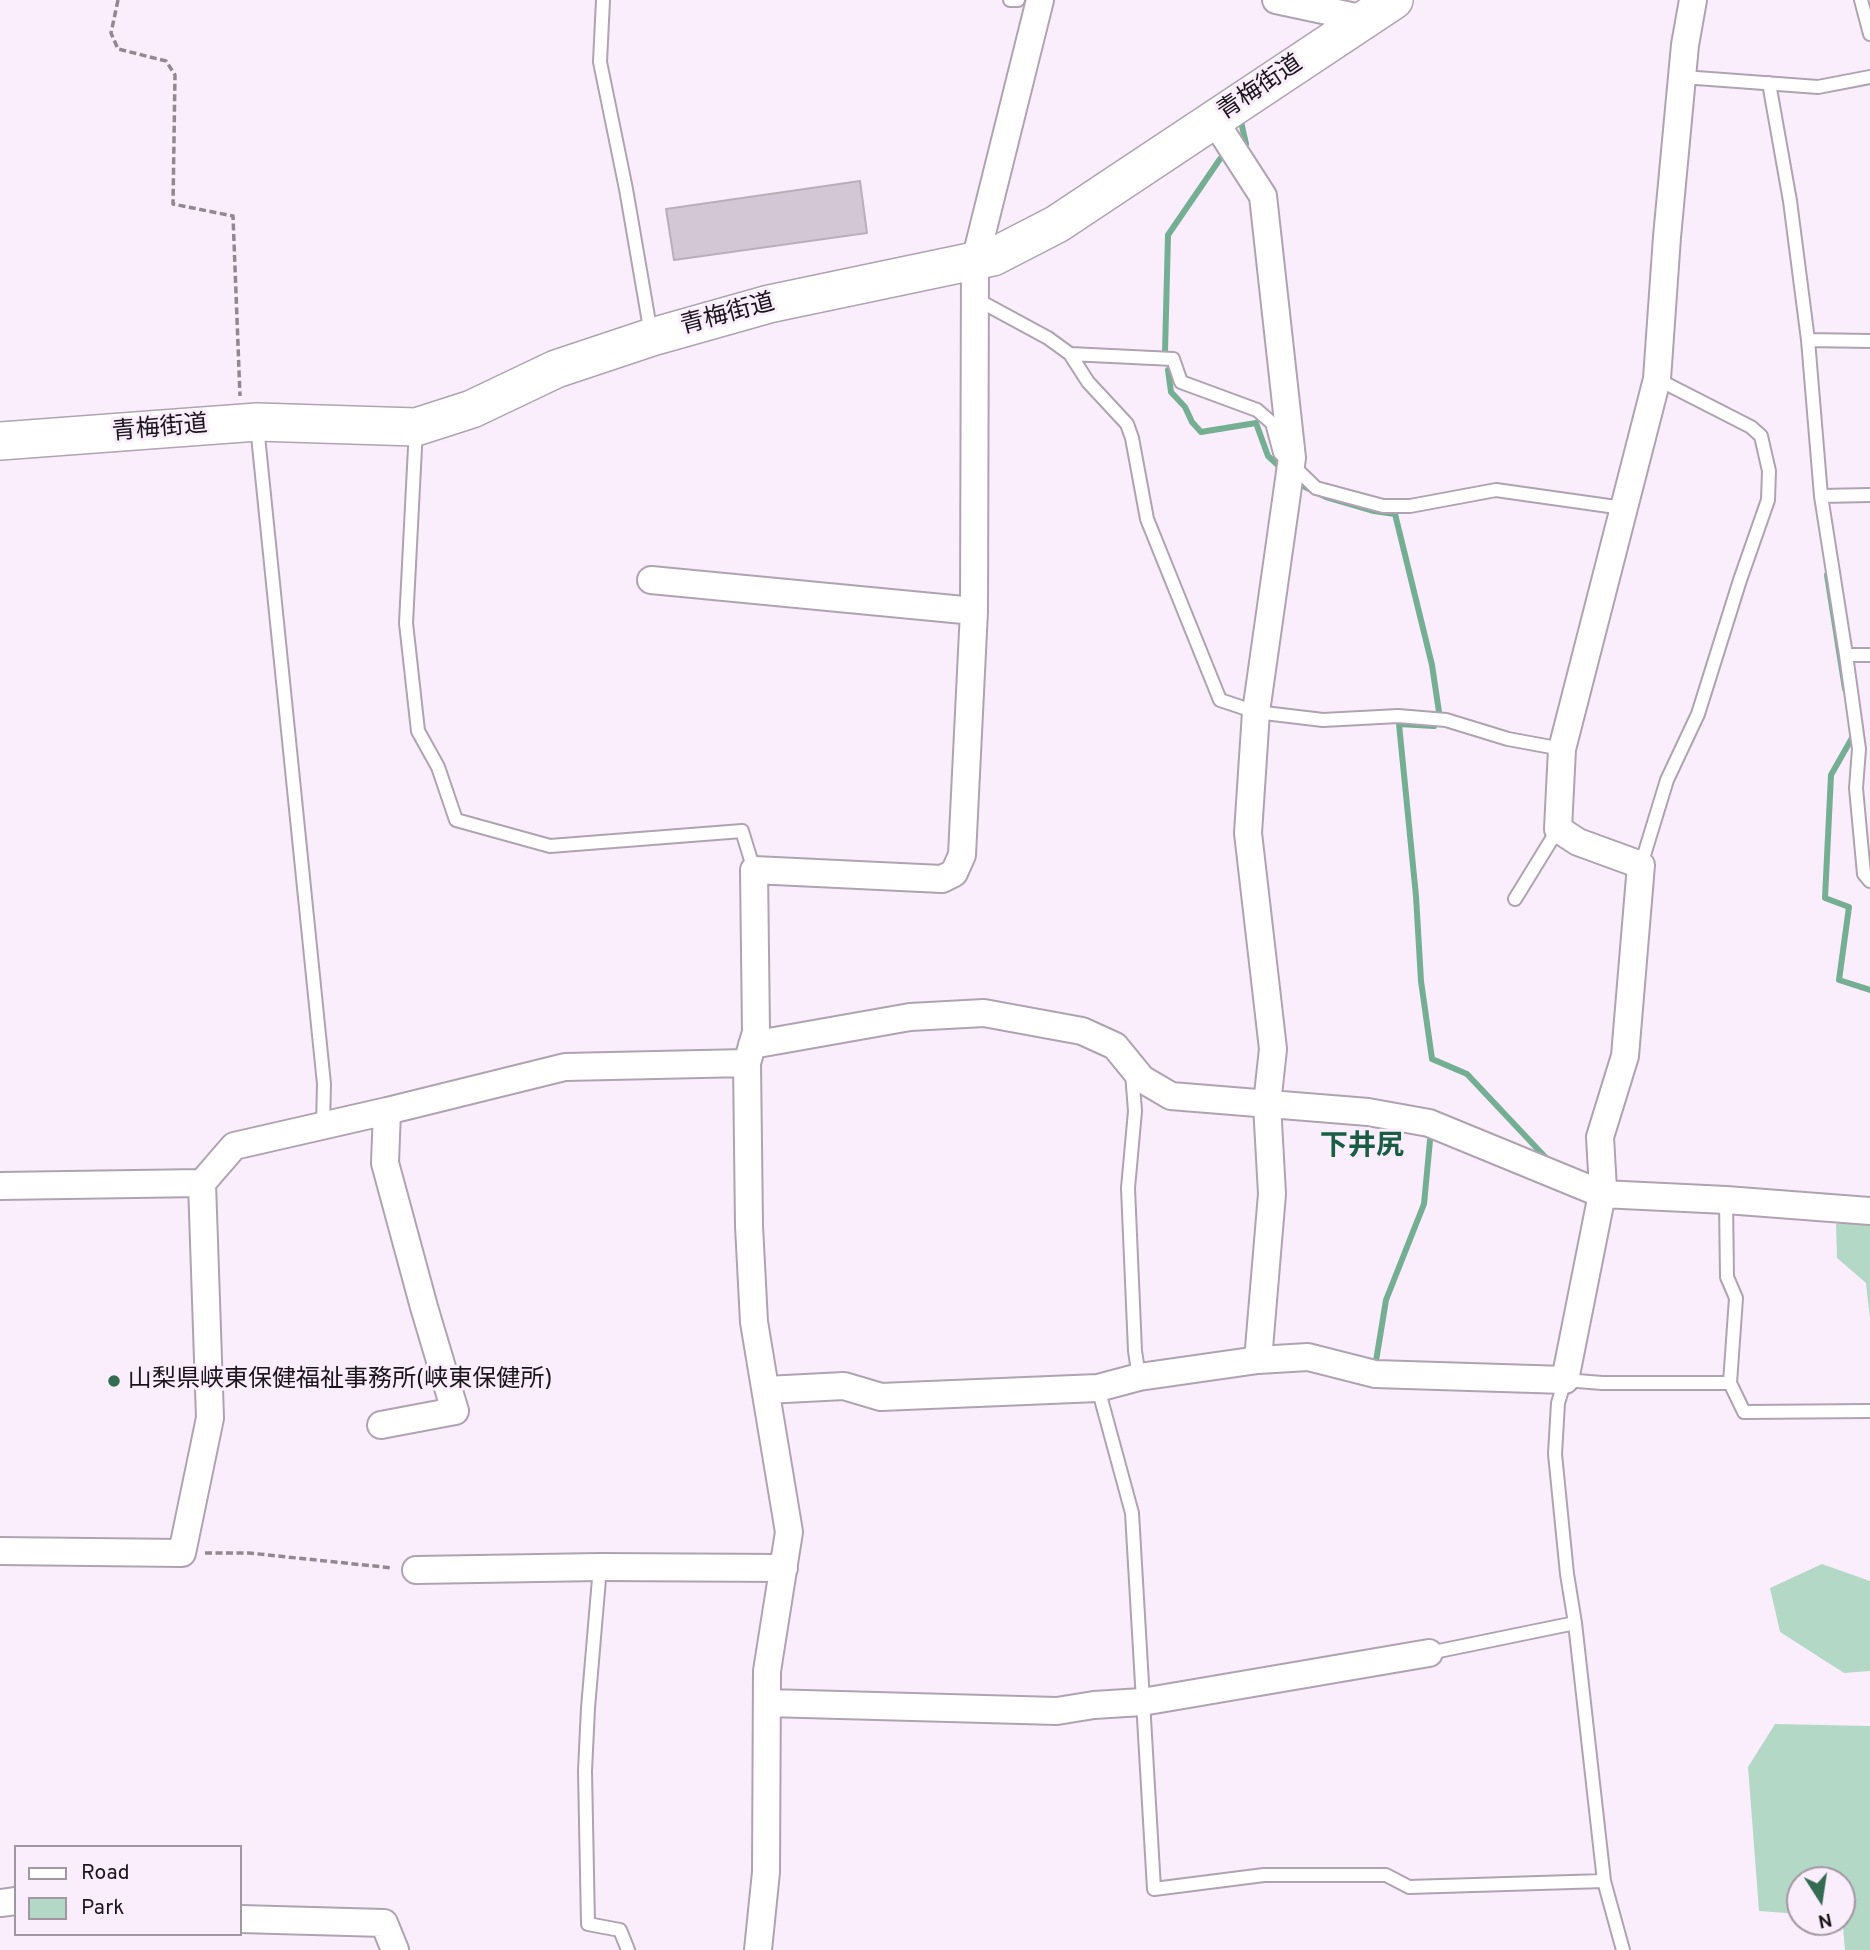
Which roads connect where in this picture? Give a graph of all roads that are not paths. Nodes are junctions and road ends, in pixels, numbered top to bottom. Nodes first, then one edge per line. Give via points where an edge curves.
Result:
1 (603, 0) edge
2 (1010, 0) edge
3 (1018, 0) edge
4 (1040, 0) edge
5 (1276, 0) edge
6 (1693, 0) edge
7 (1861, 0) edge
8 (1380, 9) edge
9 (1870, 34) edge
10 (1683, 77) junction
11 (1870, 77) edge
12 (1769, 83) junction
13 (1214, 120) junction
14 (975, 261) junction
15 (976, 299) junction
16 (652, 337) junction
17 (1808, 340) junction
18 (1870, 341) edge
19 (1070, 354) junction
20 (1657, 379) junction
21 (249, 423) junction
22 (416, 427) junction
23 (0, 441) edge
24 (1291, 466) junction
25 (1870, 495) edge
26 (1821, 496) junction
27 (1623, 508) junction
28 (651, 580) dead end
29 (974, 611) junction
30 (1846, 655) junction
31 (1870, 655) edge
32 (1256, 712) junction
33 (1562, 749) junction
34 (1558, 829) junction
35 (1641, 865) junction
36 (754, 870) junction
37 (1870, 881) edge
38 (1515, 899) dead end
39 (750, 1054) junction
40 (1132, 1066) junction
41 (1267, 1104) junction
42 (387, 1111) junction
43 (323, 1126) junction
44 (202, 1183) junction
45 (0, 1186) edge
46 (1603, 1191) junction
47 (1726, 1200) junction
48 (1870, 1211) edge
49 (1258, 1360) junction
50 (1139, 1377) junction
51 (1566, 1380) junction
52 (1730, 1383) junction
53 (1098, 1388) junction
54 (766, 1390) junction
55 (1870, 1411) edge
56 (382, 1426) dead end
57 (0, 1551) edge
58 (600, 1567) junction
59 (784, 1568) junction
60 (416, 1570) road end
61 (1575, 1623) junction
62 (1429, 1653) joint
63 (1142, 1702) junction
64 (768, 1703) junction
65 (1604, 1881) junction
66 (242, 1919) edge
67 (395, 1950) edge
68 (628, 1950) edge
69 (758, 1950) edge
70 (1623, 1950) edge

1 - 16 lane via 600,62
2 - 3 lane
4 - 14 street
5 - 8 street
6 - 10 street
7 - 9 lane
8 - 13 main road, 青梅街道
10 - 12 lane
10 - 20 street
11 - 12 lane via 1818,87
12 - 17 lane
13 - 14 main road, 青梅街道 via 1057,224 993,257
13 - 24 street via 1263,196
14 - 15 street
14 - 16 main road, 青梅街道 via 769,304
15 - 19 lane
15 - 29 street
16 - 22 main road, 青梅街道 via 556,369 472,409
17 - 18 lane
17 - 26 lane
19 - 24 lane via 1173,359 1181,382 1257,410 1272,422 1280,453
19 - 32 lane via 1088,382 1127,424 1147,519 1220,700
20 - 27 street
20 - 35 lane via 1761,436 1769,471 1769,500 1698,714 1667,780
21 - 22 main road, 青梅街道
21 - 23 main road, 青梅街道
21 - 43 lane via 324,1084
22 - 36 lane via 406,623 418,732 439,767 456,820 550,846 742,831
24 - 27 lane via 1316,488 1383,506 1410,506 1496,490
24 - 32 street
25 - 26 lane
26 - 30 lane
27 - 33 street
28 - 29 street
29 - 36 street via 962,855 954,873 942,879
30 - 31 lane
30 - 37 lane via 1858,750 1856,788 1864,874
32 - 33 lane via 1323,720 1398,716 1446,720
32 - 41 street via 1248,833 1273,1049
33 - 34 street
34 - 35 street via 1578,842
34 - 38 lane
35 - 46 street via 1625,1056 1600,1137
36 - 39 street via 756,1032
39 - 40 street via 910,1017 984,1013 1082,1031 1115,1046
39 - 42 street via 565,1067
39 - 54 street via 749,1226 753,1308
40 - 41 street via 1142,1079 1171,1096
40 - 50 lane via 1135,1111 1128,1188
41 - 46 street via 1368,1112 1429,1123
41 - 49 street via 1272,1194
42 - 43 street
42 - 56 street via 385,1163 455,1411
43 - 44 street via 234,1146
44 - 45 street
44 - 57 street via 210,1418 182,1553
46 - 47 street
46 - 51 street
47 - 48 street
47 - 52 lane via 1727,1278 1736,1298
49 - 50 street
49 - 51 street via 1308,1357 1375,1374
50 - 53 street
51 - 52 lane
51 - 61 lane via 1558,1403 1555,1454
52 - 55 lane via 1744,1412
53 - 54 street via 881,1397 844,1386
53 - 63 lane via 1132,1513
54 - 59 street via 789,1532
58 - 59 street
58 - 60 street
58 - 68 lane via 586,1758 588,1924 620,1930
59 - 64 street via 766,1671
61 - 62 lane
61 - 65 lane
62 - 63 street
63 - 64 street via 1056,1711
63 - 65 lane via 1154,1889 1264,1875 1386,1875 1409,1887
64 - 69 street via 766,1872
65 - 70 lane
66 - 67 street via 384,1923

